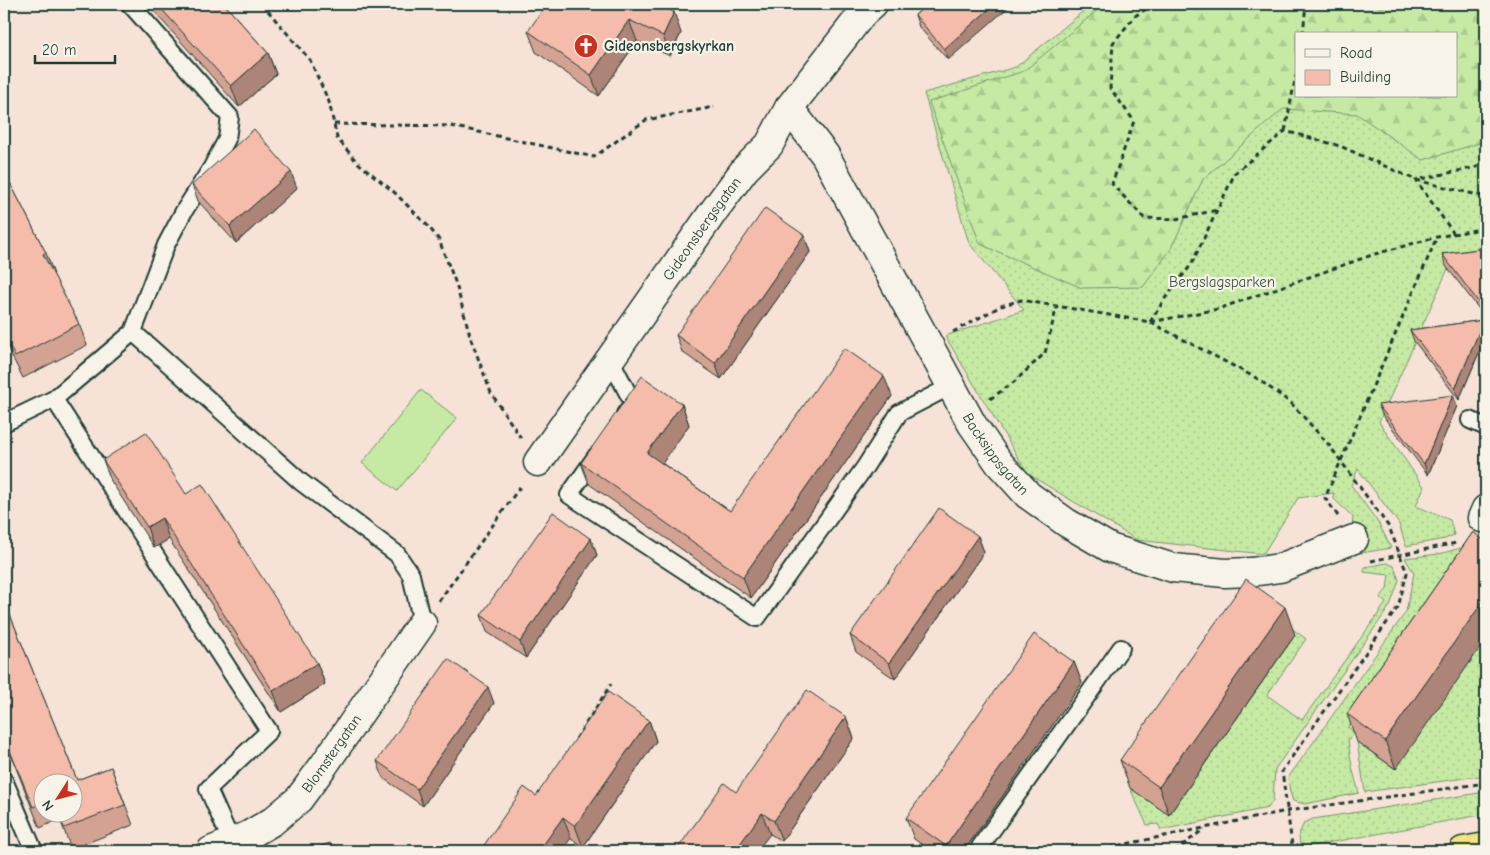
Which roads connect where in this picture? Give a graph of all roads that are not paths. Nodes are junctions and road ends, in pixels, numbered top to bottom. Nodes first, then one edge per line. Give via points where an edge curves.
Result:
1 (130, 4) edge
2 (861, 7) edge
3 (789, 108) junction
4 (133, 332) junction
5 (610, 360) junction
6 (951, 386) junction
7 (54, 399) junction
8 (1470, 420) dead end
9 (4, 423) edge
10 (617, 426) edge
11 (1486, 428) edge
12 (606, 442) edge
13 (538, 462) road end
14 (1354, 539) road end
15 (422, 624) joint
16 (1121, 648) dead end
17 (4, 780) edge
18 (980, 846) dead end
19 (221, 847) edge
20 (1486, 847) edge
21 (34, 851) edge
22 (1463, 851) edge

1 - 4 lane via 230,117 227,139 166,245
2 - 3 street, Gideonsbergsgatan
3 - 5 street, Gideonsbergsgatan via 769,144 718,205
3 - 6 street, Backsippsgatan via 826,155
4 - 7 lane
4 - 15 lane via 301,482 397,554 411,575
5 - 10 lane via 633,403
5 - 13 street, Gideonsbergsgatan
6 - 12 lane via 899,413 865,467 757,618 570,495
6 - 14 street, Backsippsgatan via 999,464 1028,495 1110,548 1172,568 1224,574 1251,572 1267,577 1280,568
7 - 9 lane
7 - 19 lane via 269,731 208,789
8 - 11 lane
15 - 19 street, Blomstergatan via 299,798 273,821
16 - 18 lane
17 - 21 lane
20 - 22 highway

